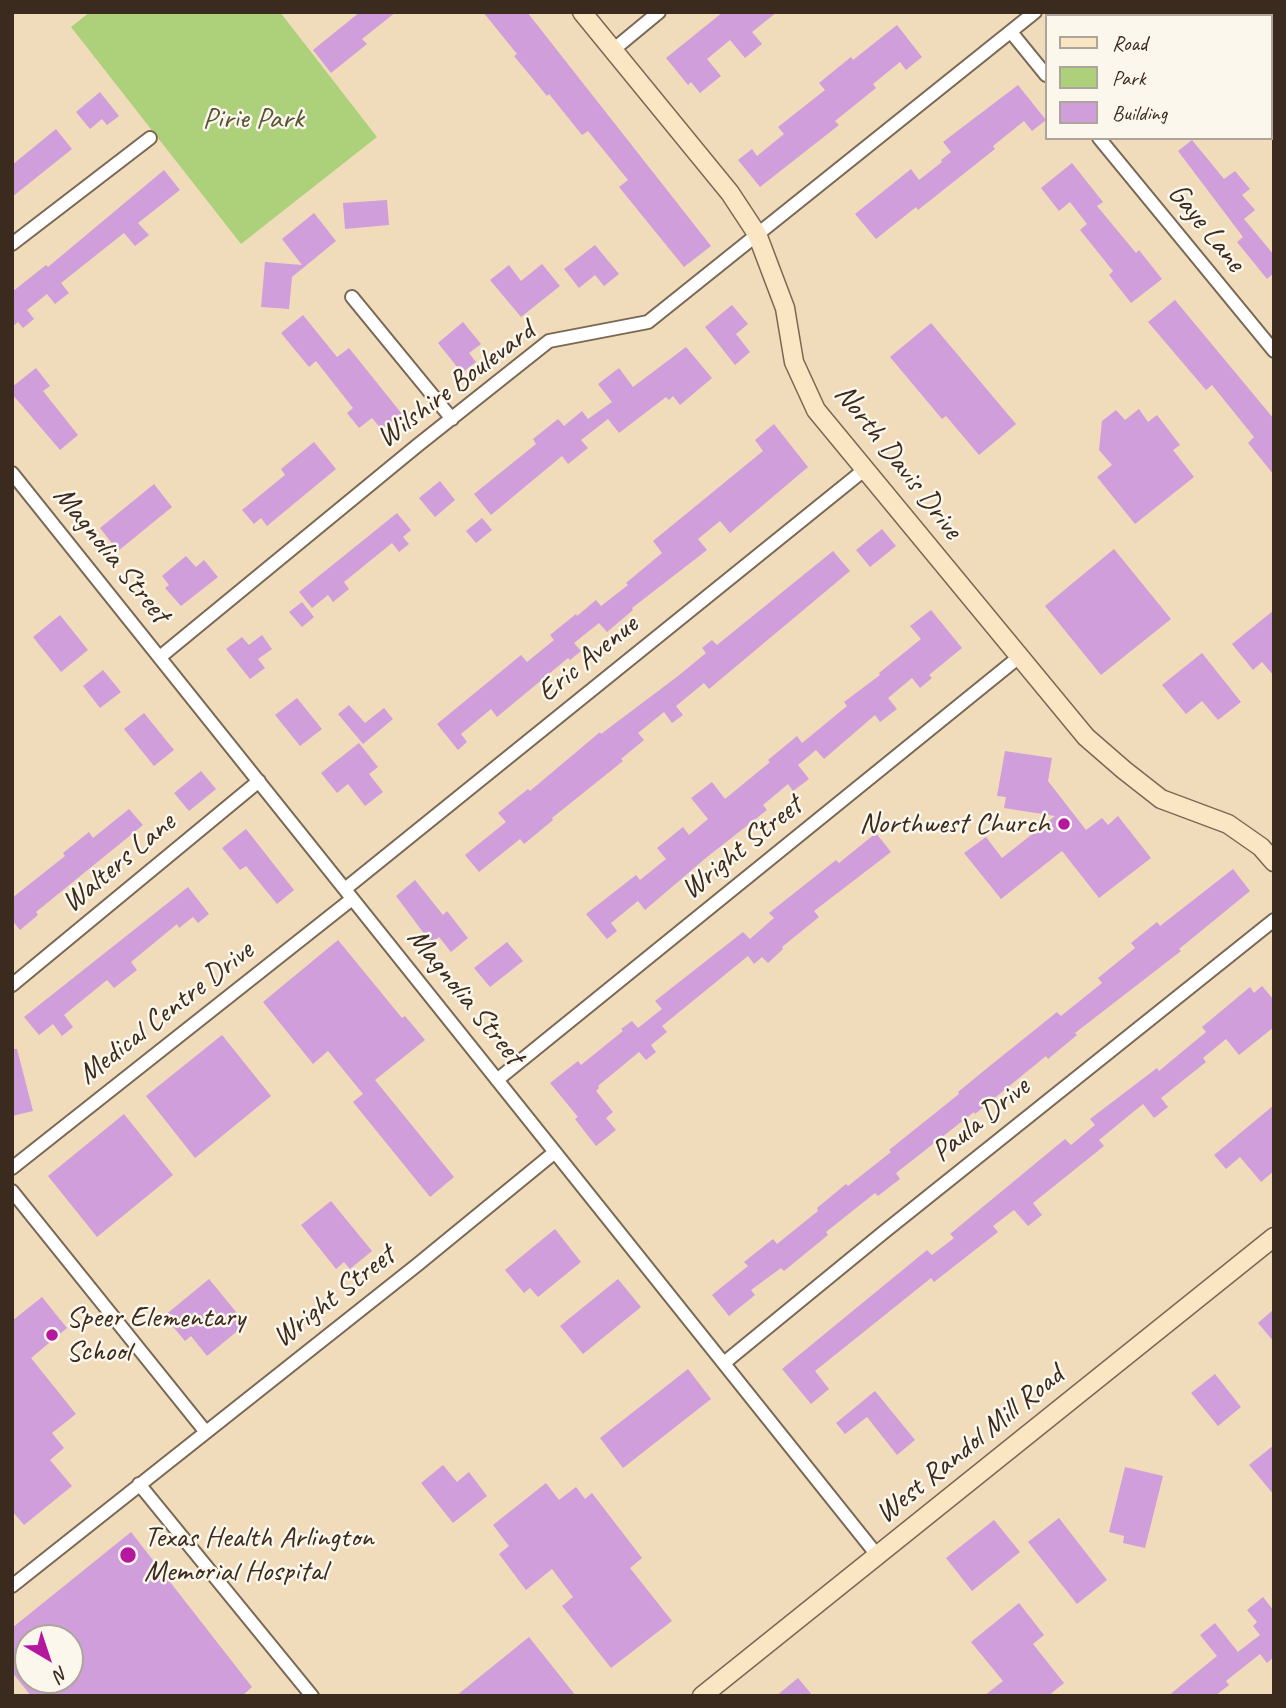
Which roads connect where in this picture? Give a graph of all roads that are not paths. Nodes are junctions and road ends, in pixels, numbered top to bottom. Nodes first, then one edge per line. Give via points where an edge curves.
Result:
1 (582, 12) edge
2 (659, 12) edge
3 (1035, 12) edge
4 (1011, 32) junction
5 (613, 50) junction
6 (1044, 73) edge
7 (150, 138) dead end
8 (1100, 140) edge
9 (757, 234) junction
10 (12, 244) edge
11 (352, 297) dead end
12 (1274, 351) edge
13 (452, 419) junction
14 (864, 470) junction
15 (12, 473) edge
16 (160, 657) junction
17 (1019, 657) junction
18 (259, 781) junction
19 (1274, 862) edge
20 (349, 894) junction
21 (1274, 920) edge
22 (12, 985) edge
23 (498, 1080) junction
24 (555, 1152) junction
25 (12, 1168) edge
26 (12, 1191) edge
27 (1274, 1237) edge
28 (724, 1363) junction
29 (205, 1431) junction
30 (139, 1483) junction
31 (877, 1555) junction
32 (12, 1586) edge
33 (312, 1696) edge
34 (702, 1696) edge

1 - 5 street, North Davis Drive
2 - 5 street
3 - 4 street, Wilshire Boulevard
4 - 6 street
4 - 9 street, Wilshire Boulevard
5 - 9 street, North Davis Drive via 730,193
7 - 10 street
8 - 12 street, Gaye Lane
9 - 13 street, Wilshire Boulevard via 648,322 549,341
9 - 14 street, North Davis Drive via 785,308 794,362 816,410
11 - 13 street
13 - 16 street, Wilshire Boulevard
14 - 17 street, North Davis Drive
14 - 20 street, Eric Avenue
15 - 16 street, Magnolia Street
16 - 18 street, Magnolia Street
17 - 19 street, North Davis Drive via 1086,737 1124,770 1161,799 1228,824
17 - 23 street, Wright Street
18 - 20 street, Magnolia Street
18 - 22 street, Walters Lane
20 - 23 street, Magnolia Street
20 - 25 street, Medical Centre Drive
21 - 28 street, Paula Drive
23 - 24 street, Magnolia Street
24 - 28 street, Magnolia Street
24 - 29 street, Wright Street
26 - 29 street
27 - 31 street, West Randol Mill Road
28 - 31 street, Magnolia Street
29 - 30 street, Wright Street
30 - 32 street, Wright Street
30 - 33 street
31 - 34 street, West Randol Mill Road

